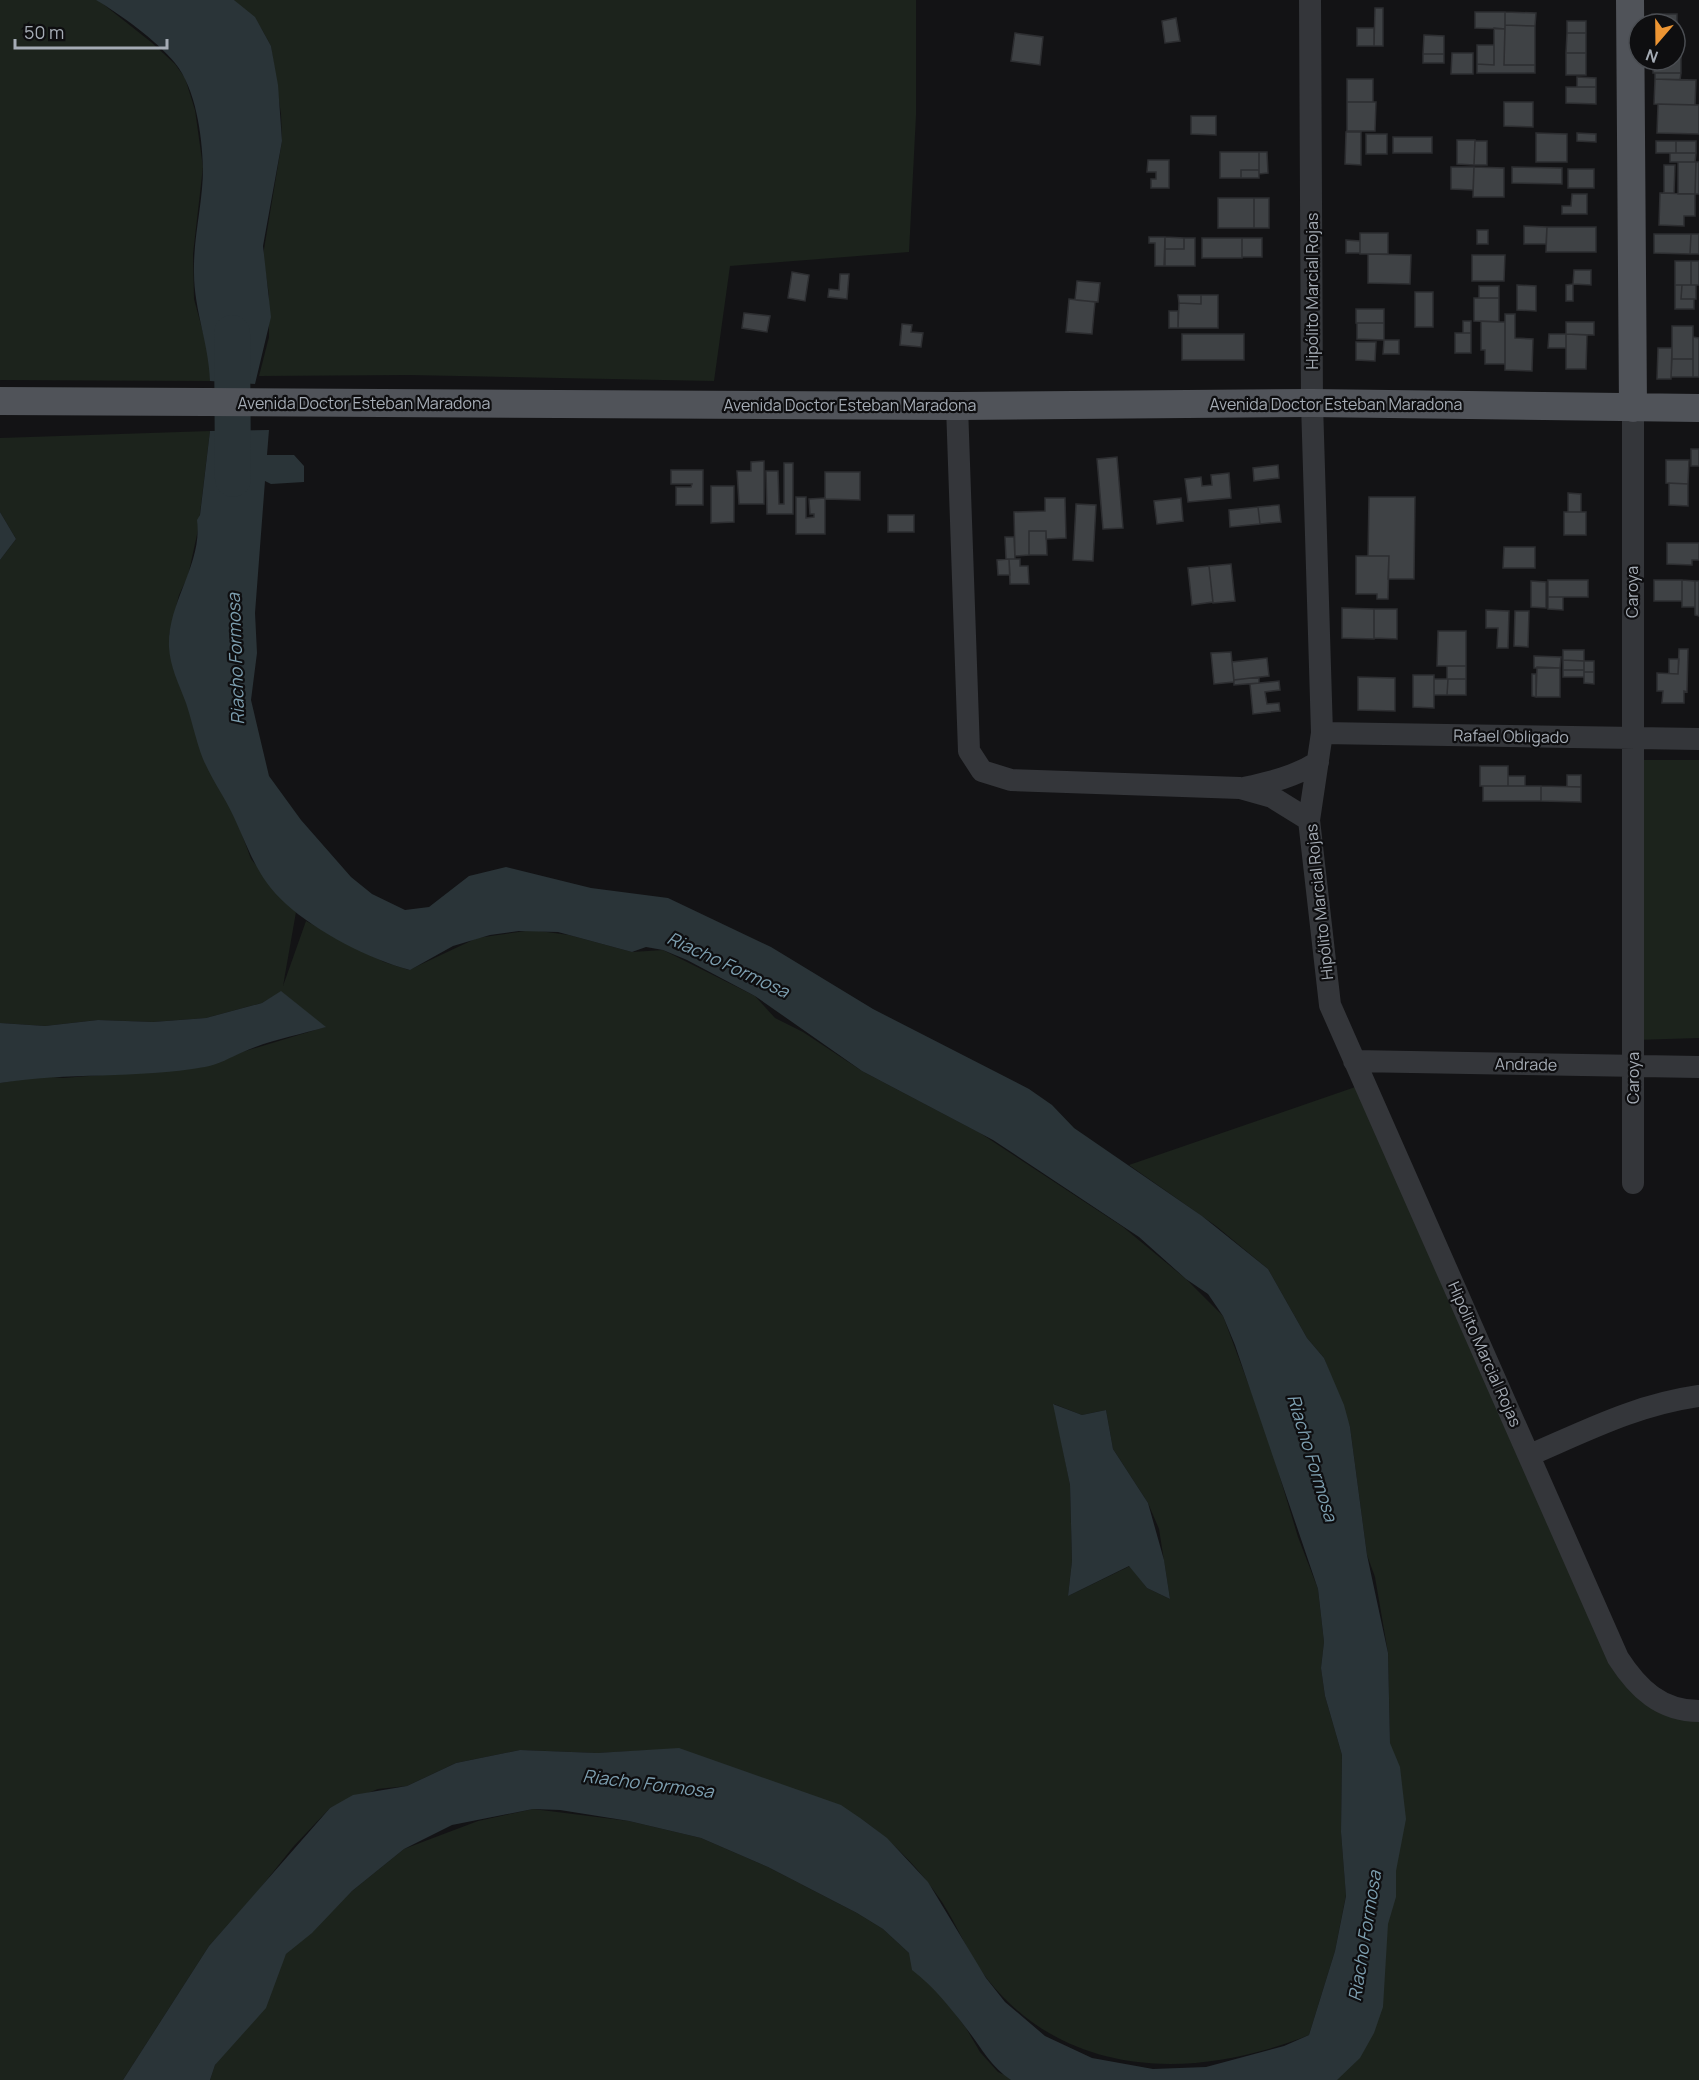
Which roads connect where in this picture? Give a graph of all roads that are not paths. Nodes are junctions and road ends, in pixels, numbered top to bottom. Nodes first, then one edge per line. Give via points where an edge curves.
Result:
1 (1310, 0) edge
2 (1630, 0) edge
3 (0, 401) edge
4 (1312, 403) junction
5 (957, 406) junction
6 (1633, 408) junction
7 (1699, 408) edge
8 (1322, 733) junction
9 (1632, 738) junction
10 (1699, 739) edge
11 (1318, 762) junction
12 (1240, 789) junction
13 (1309, 820) junction
14 (1353, 1061) junction
15 (1633, 1066) junction
16 (1699, 1067) edge
17 (1633, 1183) dead end
18 (1699, 1396) edge
19 (1530, 1455) junction
20 (1691, 1711) edge

1 - 4 street, Hipólito Marcial Rojas
2 - 6 main road, Caroya
3 - 5 main road, Avenida Doctor Esteban Maradona
4 - 5 main road, Avenida Doctor Esteban Maradona
4 - 6 main road, Avenida Doctor Esteban Maradona
4 - 8 street, Hipólito Marcial Rojas
5 - 12 street via 969,751 982,771 1011,780
6 - 7 main road, Avenida Doctor Esteban Maradona
6 - 9 street, Caroya
8 - 9 street, Rafael Obligado
8 - 11 street, Hipólito Marcial Rojas
9 - 10 street, Rafael Obligado
9 - 15 street, Caroya
11 - 12 street via 1282,780
11 - 13 street, Hipólito Marcial Rojas
12 - 13 street via 1272,797
13 - 14 street, Hipólito Marcial Rojas via 1330,1005
14 - 15 street, Andrade
14 - 19 street, Hipólito Marcial Rojas
15 - 16 street, Andrade
15 - 17 street, Caroya
18 - 19 street via 1661,1401 1624,1413
19 - 20 street, Hipólito Marcial Rojas via 1630,1678 1650,1697

